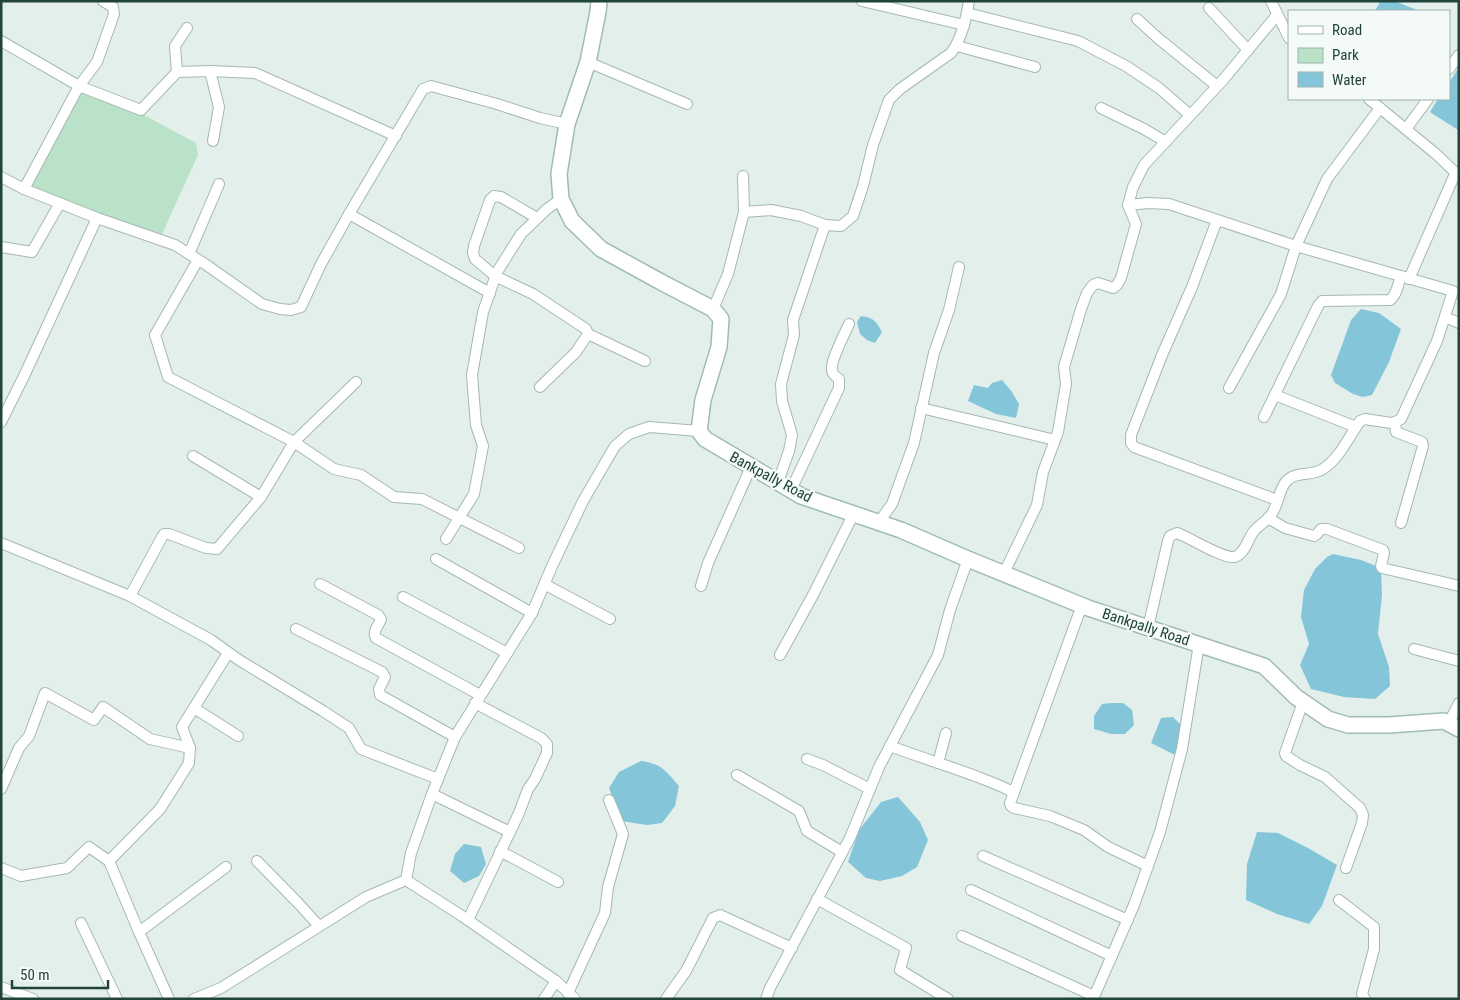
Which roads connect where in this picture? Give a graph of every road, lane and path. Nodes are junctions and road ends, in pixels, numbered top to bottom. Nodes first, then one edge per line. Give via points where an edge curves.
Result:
1 (103, 1) edge
2 (598, 1) edge
3 (862, 1) edge
4 (969, 1) edge
5 (1271, 1) edge
6 (1209, 8) dead end
7 (967, 13) junction
8 (1277, 15) junction
9 (1137, 19) dead end
10 (964, 25) junction
11 (187, 28) dead end
12 (1288, 36) edge
13 (1, 41) edge
14 (956, 46) junction
15 (1248, 50) junction
16 (1459, 55) edge
17 (588, 62) junction
18 (1035, 67) dead end
19 (1450, 68) edge
20 (210, 71) junction
21 (177, 72) junction
22 (79, 86) junction
23 (1217, 86) junction
24 (1370, 100) edge
25 (1427, 100) edge
26 (688, 104) dead end
27 (1101, 108) dead end
28 (1380, 108) junction
29 (1190, 115) junction
30 (568, 124) junction
31 (1406, 129) junction
32 (396, 136) junction
33 (213, 141) dead end
34 (1166, 142) junction
35 (1457, 175) edge
36 (743, 176) dead end
37 (1, 177) edge
38 (219, 184) dead end
39 (24, 189) junction
40 (561, 199) junction
41 (60, 203) junction
42 (1128, 205) junction
43 (744, 212) junction
44 (349, 214) junction
45 (97, 218) junction
46 (537, 218) junction
47 (1217, 220) junction
48 (826, 225) junction
49 (1296, 246) junction
50 (1, 247) edge
51 (193, 257) junction
52 (959, 267) dead end
53 (495, 276) junction
54 (1405, 277) junction
55 (490, 293) junction
56 (713, 308) junction
57 (1445, 317) junction
58 (1459, 323) edge
59 (849, 324) dead end
60 (588, 334) junction
61 (645, 361) dead end
62 (356, 382) dead end
63 (540, 387) dead end
64 (1229, 388) dead end
65 (1274, 395) junction
66 (921, 408) junction
67 (1264, 417) dead end
68 (1, 422) edge
69 (1395, 422) junction
70 (1356, 427) junction
71 (699, 431) junction
72 (1055, 440) junction
73 (294, 442) junction
74 (193, 456) dead end
75 (751, 467) junction
76 (784, 486) junction
77 (261, 497) junction
78 (1277, 500) junction
79 (854, 514) junction
80 (460, 517) junction
81 (1268, 518) junction
82 (879, 522) junction
83 (1401, 522) dead end
84 (446, 540) dead end
85 (1, 542) edge
86 (519, 548) dead end
87 (968, 558) junction
88 (436, 560) dead end
89 (1004, 573) junction
90 (320, 584) dead end
91 (544, 584) junction
92 (701, 586) dead end
93 (1459, 586) edge
94 (130, 596) junction
95 (403, 597) dead end
96 (1082, 605) junction
97 (532, 613) junction
98 (610, 619) dead end
99 (1148, 628) junction
100 (296, 629) dead end
101 (1199, 644) junction
102 (1414, 649) dead end
103 (228, 653) junction
104 (506, 653) junction
105 (780, 655) dead end
106 (1459, 661) edge
107 (478, 699) junction
108 (1303, 702) junction
109 (1459, 703) edge
110 (194, 708) junction
111 (1454, 726) edge
112 (946, 733) dead end
113 (238, 736) dead end
114 (455, 737) junction
115 (890, 746) junction
116 (190, 748) junction
117 (807, 759) dead end
118 (938, 763) junction
119 (737, 775) dead end
120 (438, 780) junction
121 (1, 789) edge
122 (870, 789) junction
123 (1014, 793) junction
124 (432, 794) junction
125 (609, 800) dead end
126 (510, 832) junction
127 (500, 851) junction
128 (842, 852) junction
129 (983, 856) dead end
130 (109, 861) junction
131 (257, 861) dead end
132 (1148, 866) junction
133 (226, 867) dead end
134 (1, 868) edge
135 (1346, 868) dead end
136 (406, 880) junction
137 (558, 882) dead end
138 (971, 890) dead end
139 (817, 900) junction
140 (1339, 900) dead end
141 (468, 920) junction
142 (1128, 920) junction
143 (81, 923) dead end
144 (319, 926) junction
145 (139, 932) junction
146 (962, 936) dead end
147 (792, 948) junction
148 (1112, 956) junction
149 (556, 981) junction
150 (1, 987) edge
151 (571, 996) edge
152 (1094, 998) edge
153 (33, 999) edge
154 (118, 999) edge
155 (169, 999) edge
156 (194, 999) edge
157 (544, 999) edge
158 (666, 999) edge
159 (766, 999) edge
160 (948, 999) edge
161 (1365, 999) edge

1 - 22 street via 113,7 114,14 97,62
2 - 17 street
3 - 10 street
4 - 7 street
5 - 8 street
6 - 15 street
7 - 10 street
7 - 29 street via 1078,42 1126,66 1159,88
8 - 12 street
8 - 15 street
9 - 23 street
10 - 14 street
11 - 21 street via 175,46
13 - 22 street
14 - 18 street
14 - 48 street via 889,100 853,216 841,226
15 - 23 street
16 - 19 street
17 - 26 street
17 - 30 street
20 - 21 street
20 - 32 street via 255,73
20 - 33 street via 219,107
21 - 22 street via 141,110
22 - 39 street
23 - 29 street
24 - 28 street
25 - 31 street
27 - 34 street
28 - 31 street
28 - 49 street via 1327,179
29 - 34 street
30 - 32 street via 431,86 419,94
30 - 40 street via 559,174
31 - 35 street
32 - 44 street
34 - 42 street via 1144,165
35 - 54 street
36 - 43 street
37 - 39 street
38 - 51 street
39 - 41 street
40 - 46 street
40 - 56 street via 572,222 601,249
41 - 45 street
41 - 50 street via 32,252
42 - 47 street via 1168,204
42 - 72 street via 1136,224 1121,278 1113,288 1098,283 1093,285 1081,309 1064,367 1066,384
43 - 48 street via 771,210
43 - 56 street via 728,274
44 - 51 street via 301,307 291,310 262,304
44 - 55 street
45 - 51 street via 175,245
45 - 68 street
46 - 53 street via 520,234
46 - 53 street via 502,197 494,196 490,200 473,253 475,259
47 - 49 street
47 - 78 street via 1162,354 1131,435 1131,443 1134,447
48 - 76 street via 793,320 794,335 781,384 782,401 792,435
49 - 54 street
49 - 64 street via 1281,294
51 - 73 street via 155,335 168,377
52 - 66 street
53 - 55 street
53 - 60 street via 533,294 586,329
54 - 57 street via 1453,291
54 - 65 street via 1390,300 1322,301
55 - 80 street via 483,312 472,375 476,425 483,446 474,494
56 - 71 street via 721,320 719,347 703,400
57 - 58 street
57 - 69 street via 1401,419
59 - 76 street via 831,369 839,379 839,388
60 - 61 street
60 - 63 street via 576,352
62 - 73 street
65 - 67 street
65 - 70 street
66 - 72 street
66 - 82 street via 902,479 892,504
69 - 70 street via 1365,419
69 - 83 street via 1396,432 1422,442 1423,446
70 - 78 street via 1327,466 1321,471 1291,477
71 - 75 street, Bankpally Road via 704,440
71 - 91 street via 649,427 629,434 615,446 583,502
72 - 89 street via 1043,472 1037,505
73 - 77 street
73 - 80 street via 334,469 361,475 394,496 422,499
74 - 77 street
75 - 76 street, Bankpally Road
75 - 92 street
76 - 79 street, Bankpally Road via 801,496
77 - 94 street via 217,549 164,534
78 - 81 street
79 - 82 street, Bankpally Road
79 - 105 street
80 - 84 street
80 - 86 street
81 - 93 street via 1285,528 1314,536 1320,528 1326,529 1383,550 1382,568
81 - 99 street via 1255,530 1242,552 1232,557 1177,533 1170,536
82 - 87 street, Bankpally Road
85 - 94 street
87 - 89 street, Bankpally Road
87 - 115 street via 938,655
88 - 97 street
89 - 96 street, Bankpally Road
90 - 107 street via 382,618 374,631 376,638
91 - 97 street
91 - 98 street
94 - 103 street via 211,640
95 - 104 street
96 - 99 street, Bankpally Road
96 - 123 street
97 - 104 street
99 - 101 street, Bankpally Road
100 - 114 street via 382,672 385,678 380,694
101 - 108 street, Bankpally Road via 1264,666
101 - 132 street via 1182,749
102 - 106 street
103 - 110 street
103 - 120 street via 349,728 361,749
104 - 107 street
107 - 114 street
107 - 126 street via 547,744 547,753
108 - 111 street, Bankpally Road via 1328,719 1348,725 1444,721
108 - 135 street via 1285,753 1287,758 1325,777 1360,808 1362,823
109 - 111 street
110 - 113 street
110 - 116 street via 182,727
112 - 118 street
114 - 120 street
115 - 118 street
115 - 122 street
116 - 121 street via 150,740 103,707 94,720 45,693 29,736 19,748
116 - 130 street via 189,763 160,808
117 - 122 street
118 - 123 street
119 - 128 street via 799,811 806,831
120 - 124 street
122 - 128 street
123 - 132 street via 1010,803 1014,808 1050,816 1084,830 1108,847
124 - 126 street
124 - 136 street via 411,853
125 - 151 street via 623,834 608,887 605,913
126 - 127 street
127 - 137 street
127 - 141 street
128 - 139 street
129 - 142 street
130 - 134 street via 89,847 68,868 21,876
130 - 145 street
131 - 144 street
132 - 142 street
133 - 145 street
136 - 141 street
136 - 144 street via 366,897
138 - 148 street
139 - 147 street
139 - 160 street via 906,948 900,970
140 - 161 street via 1374,926 1374,949 1362,994
141 - 149 street
142 - 148 street
143 - 154 street
144 - 156 street via 221,988
145 - 155 street
146 - 152 street
147 - 158 street via 716,916 686,971
147 - 159 street
148 - 152 street
149 - 151 street
149 - 157 street
150 - 153 street

